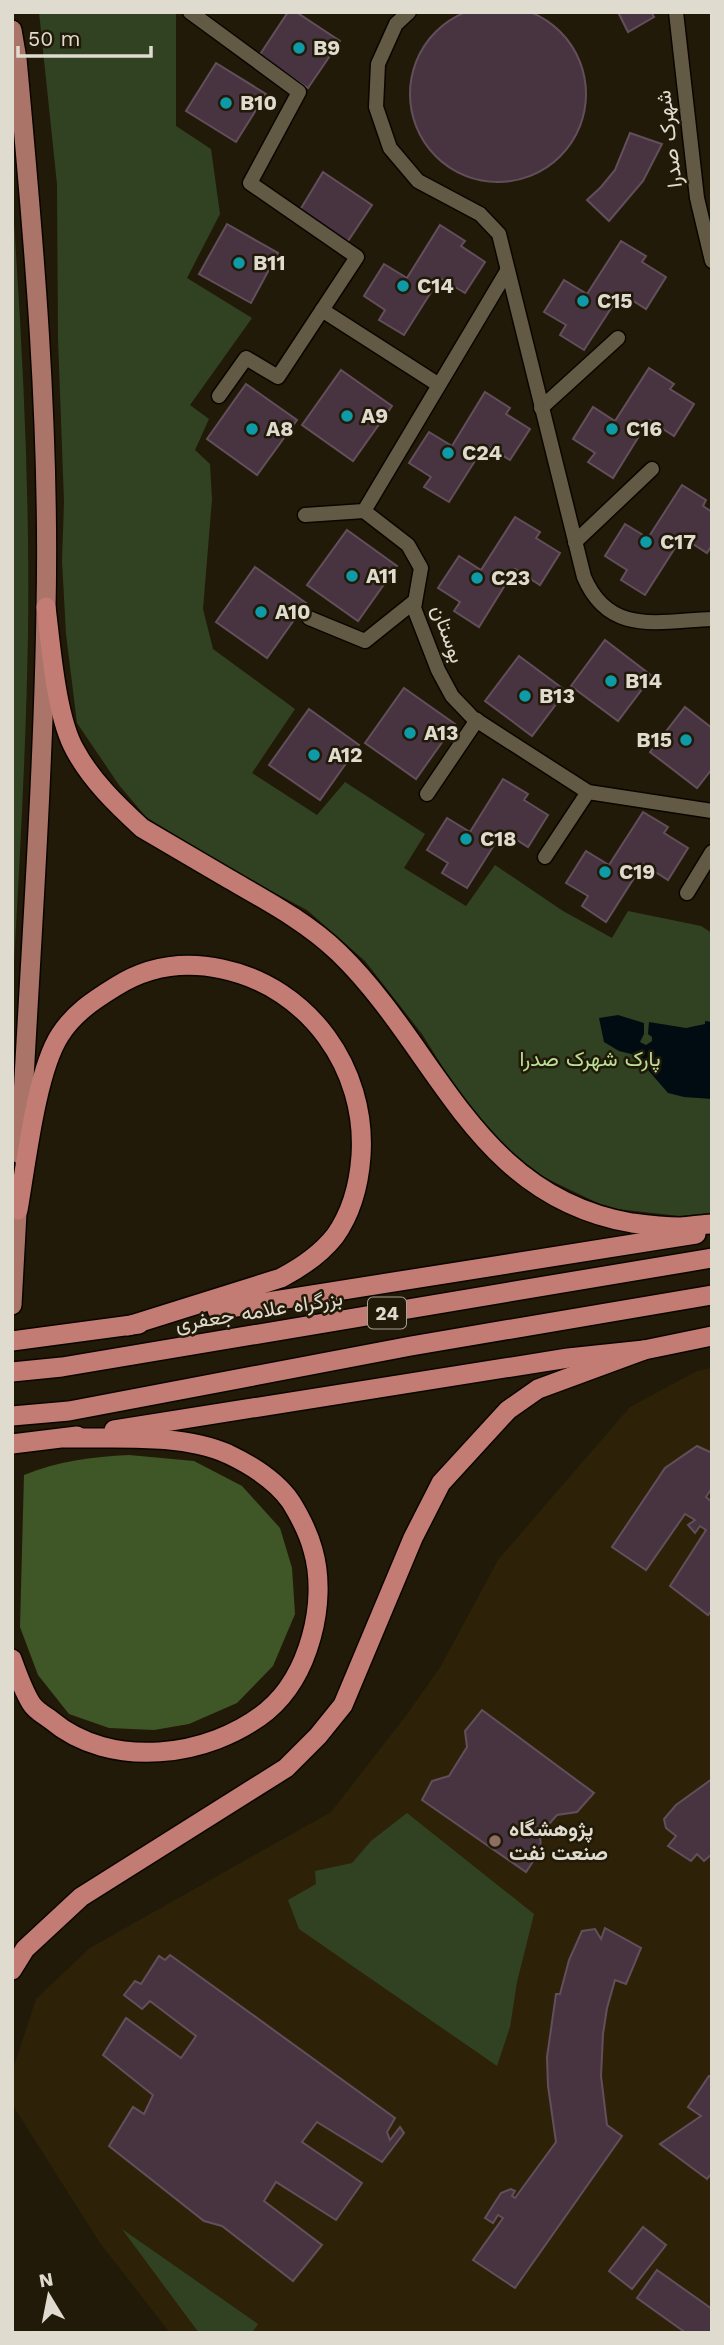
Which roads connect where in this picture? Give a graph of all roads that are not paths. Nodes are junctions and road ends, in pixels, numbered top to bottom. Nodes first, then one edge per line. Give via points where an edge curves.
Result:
1 (190, 12) edge
2 (409, 12) edge
3 (676, 12) edge
4 (12, 30) edge
5 (712, 261) edge
6 (507, 271) junction
7 (322, 310) junction
8 (618, 338) dead end
9 (439, 385) junction
10 (219, 396) dead end
11 (541, 408) junction
12 (652, 469) dead end
13 (365, 511) junction
14 (305, 515) dead end
15 (575, 542) junction
16 (415, 601) junction
17 (46, 607) junction
18 (309, 618) dead end
19 (712, 619) edge
20 (477, 720) junction
21 (587, 792) junction
22 (426, 794) dead end
23 (712, 811) edge
24 (712, 852) edge
25 (545, 857) dead end
26 (687, 893) dead end
27 (18, 1210) junction
28 (712, 1224) edge
29 (712, 1231) edge
30 (712, 1258) edge
31 (13, 1294) edge
32 (712, 1295) edge
33 (12, 1305) edge
34 (128, 1326) junction
35 (712, 1336) edge
36 (12, 1341) edge
37 (644, 1350) junction
38 (12, 1372) edge
39 (12, 1416) edge
40 (65, 1438) junction
41 (12, 1444) edge
42 (12, 1659) edge
43 (12, 1970) edge

1 - 7 street via 299,92 250,183 357,257
2 - 6 street via 396,24 378,64 376,107 390,148 418,181 480,214 499,234
3 - 5 street, شهرک صدرا via 697,198
4 - 17 main road via 37,291
6 - 9 street
6 - 11 street
7 - 9 street
7 - 10 street via 278,377 246,358
8 - 11 street
9 - 13 street
11 - 15 street
12 - 15 street
13 - 14 street
13 - 16 street, بوستان via 415,556 421,568
15 - 19 street via 591,594 620,618
16 - 18 street via 365,641
16 - 20 street, بوستان via 442,679
17 - 27 main road
17 - 28 highway via 64,719 74,749 91,776 134,821 310,927 338,952 369,984 489,1146 534,1183 568,1202 632,1223
20 - 21 street, بوستان
20 - 22 street
21 - 23 street, بوستان
21 - 25 street
24 - 26 street
27 - 31 main road
27 - 34 highway via 45,1072 59,1036 85,1006 120,984 139,973 163,968 223,969 282,993 320,1026 347,1071 361,1124 358,1187 339,1228 303,1267 281,1278
29 - 34 highway
30 - 38 highway, بزرگراه علامه جعفری / 24
31 - 33 main road
32 - 39 highway, 24 via 69,1411
34 - 36 highway
35 - 37 highway
37 - 40 highway via 568,1358
37 - 43 highway via 538,1390 508,1410 441,1483 343,1705 318,1736 286,1768 81,1897 25,1949
40 - 41 highway
40 - 42 highway via 181,1441 226,1453 274,1483 291,1502 313,1550 319,1591 316,1620 292,1683 269,1710 214,1741 173,1751 120,1752 85,1742 60,1728 32,1705

